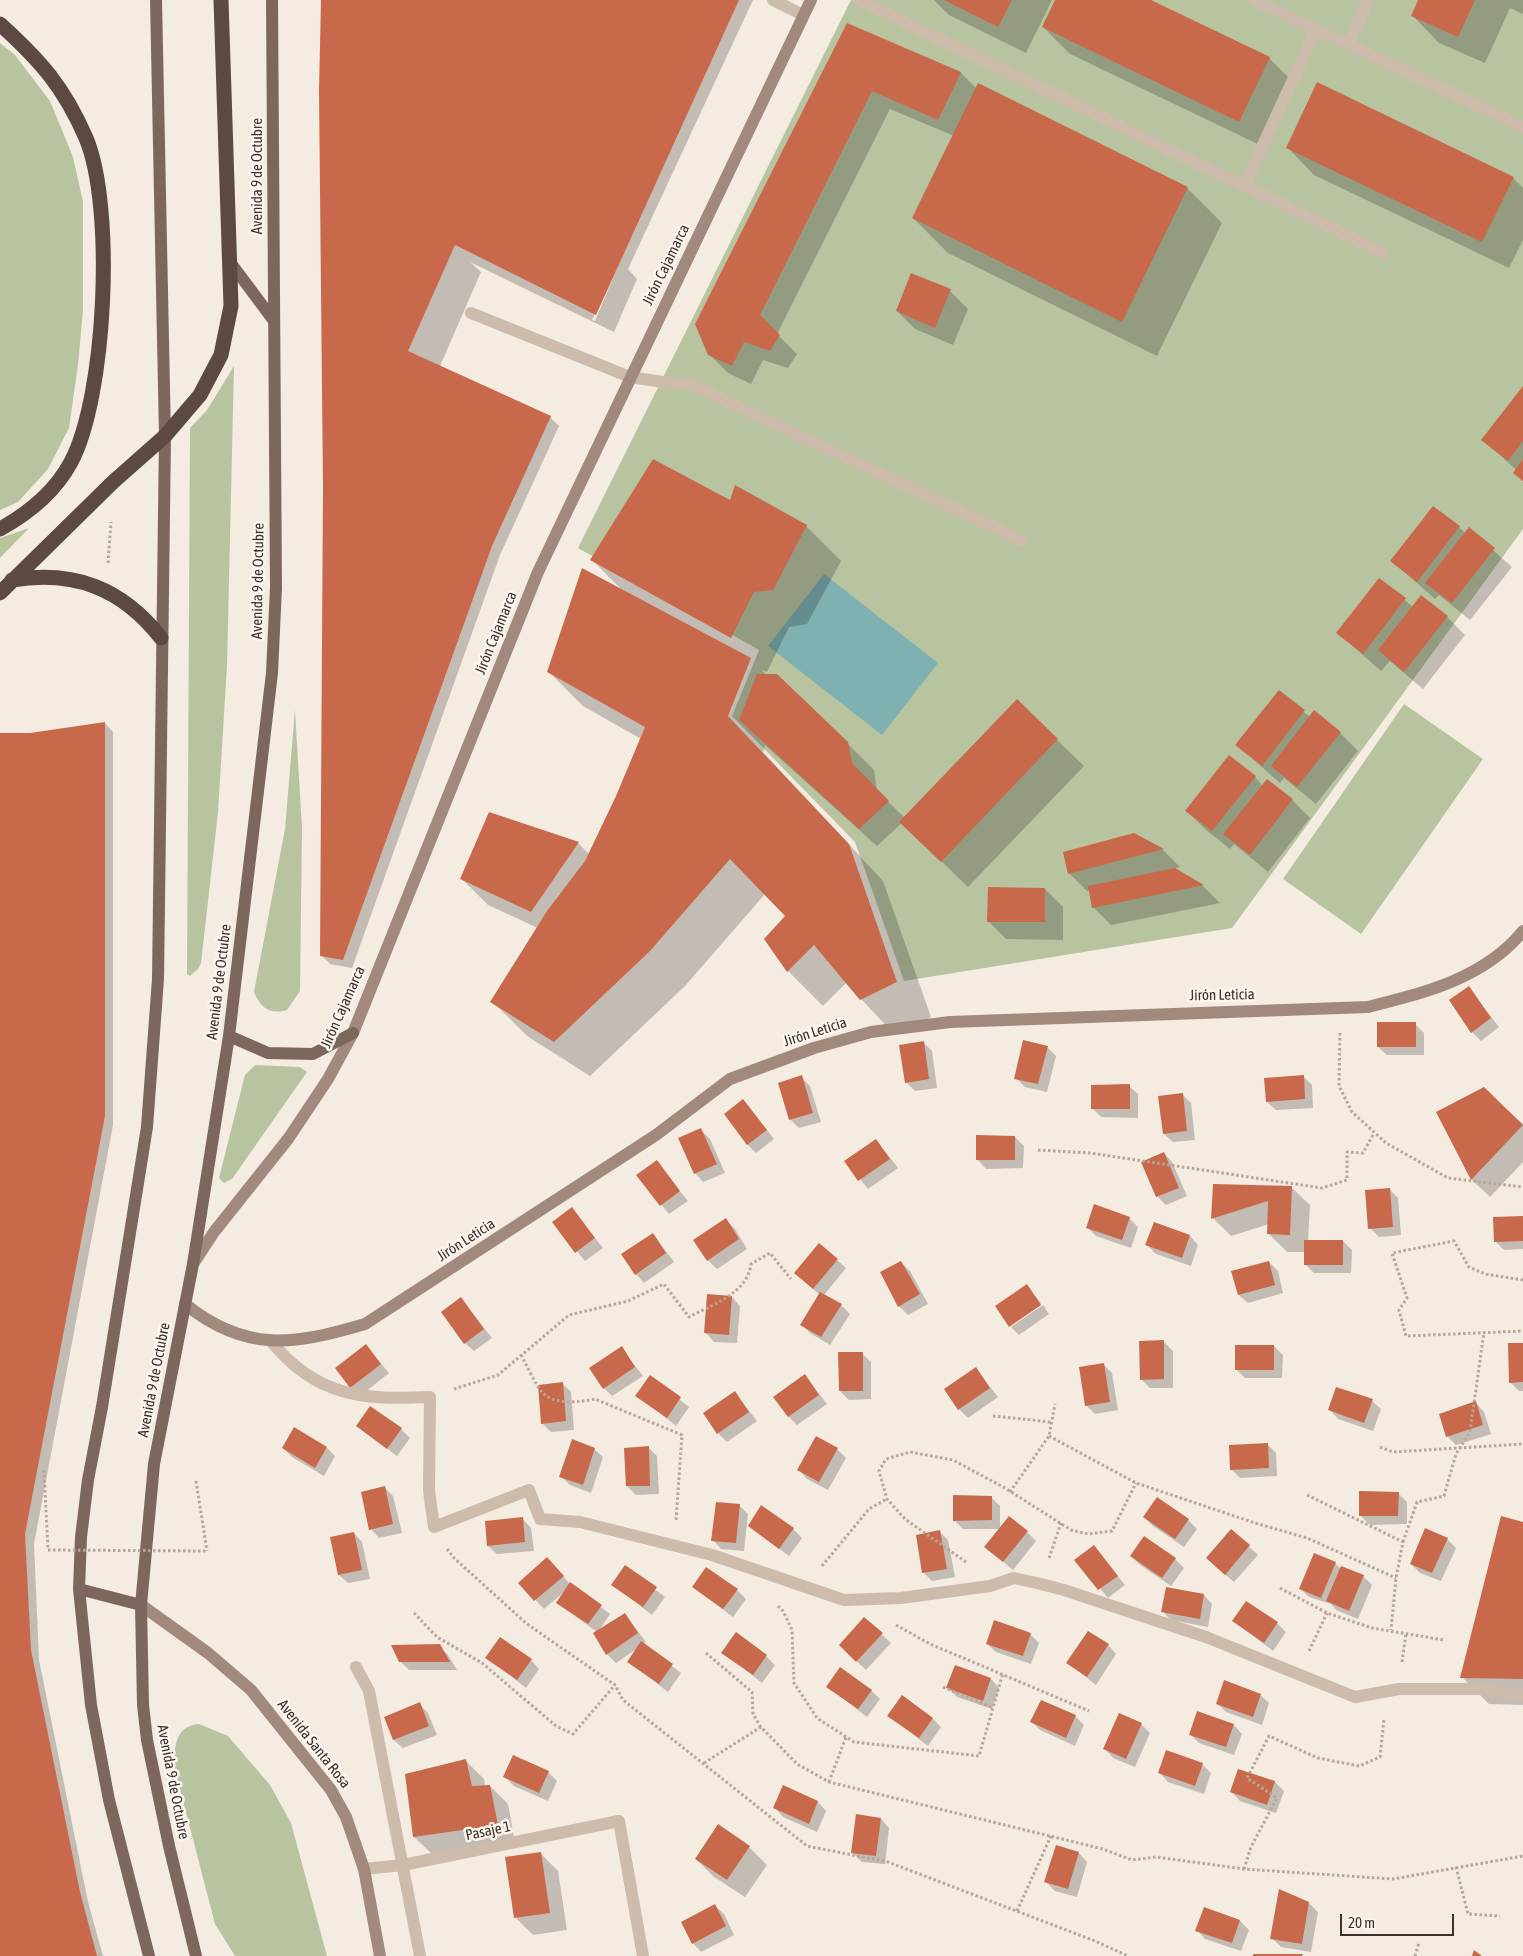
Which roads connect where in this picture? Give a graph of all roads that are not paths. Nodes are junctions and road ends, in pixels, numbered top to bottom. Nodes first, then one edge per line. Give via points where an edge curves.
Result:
1 (156, 0) edge
2 (221, 0) edge
3 (272, 0) edge
4 (773, 0) edge
5 (811, 0) edge
6 (859, 0) edge
7 (1254, 0) edge
8 (1368, 0) edge
9 (804, 16) junction
10 (0, 24) edge
11 (1316, 30) junction
12 (1348, 44) junction
13 (1523, 127) edge
14 (1244, 186) junction
15 (1383, 253) dead end
16 (230, 262) junction
17 (471, 313) dead end
18 (274, 320) junction
19 (630, 378) junction
20 (165, 436) junction
21 (0, 529) edge
22 (1021, 540) dead end
23 (12, 580) junction
24 (0, 593) edge
25 (161, 638) junction
26 (1523, 931) edge
27 (353, 1033) junction
28 (229, 1036) junction
29 (193, 1264) junction
30 (185, 1304) junction
31 (271, 1341) junction
32 (79, 1589) junction
33 (141, 1605) junction
34 (356, 1667) dead end
35 (1523, 1695) edge
36 (403, 1865) junction
37 (364, 1870) junction
38 (149, 1956) edge
39 (196, 1956) edge
40 (380, 1956) edge
41 (420, 1956) edge
42 (643, 1956) edge

1 - 20 main road
2 - 16 highway
3 - 18 main road, Avenida 9 de Octubre
4 - 9 street
5 - 9 street, Jirón Cajamarca
6 - 14 street
7 - 11 street
8 - 12 street
9 - 19 street, Jirón Cajamarca
10 - 21 highway via 34,55 64,93 83,132 98,182 104,235 101,318 86,427 71,462 50,492 23,516
11 - 12 street
11 - 14 street
12 - 13 street
14 - 15 street
16 - 18 main road
16 - 20 highway via 231,306 221,355 200,394
17 - 19 street
18 - 28 main road, Avenida 9 de Octubre via 276,587 272,673
19 - 22 street via 688,383
19 - 27 street, Jirón Cajamarca via 538,572
20 - 23 highway
20 - 25 main road
23 - 24 highway
23 - 25 highway via 49,576 95,586 136,610
25 - 32 main road via 158,979 150,1096 140,1178 88,1480
26 - 31 street, Jirón Leticia via 1511,946 1469,975 1368,1007 950,1022 871,1032 814,1048 730,1079 656,1135 365,1324 320,1337
27 - 28 main road via 313,1054 268,1053
27 - 29 street, Jirón Cajamarca via 297,1126
28 - 29 main road, Avenida 9 de Octubre
29 - 30 main road, Avenida 9 de Octubre
30 - 31 street, Jirón Leticia via 204,1320 238,1336
30 - 33 main road, Avenida 9 de Octubre via 151,1483
31 - 35 street via 288,1361 336,1390 382,1399 430,1397 429,1491 434,1527 529,1490 540,1519 580,1522 712,1555 844,1600 901,1598 990,1586 1014,1578 1064,1590 1206,1637 1356,1697 1398,1689 1480,1689
32 - 33 main road
32 - 38 main road via 82,1642 109,1800
33 - 37 street, Avenida Santa Rosa via 208,1653 251,1690 331,1790 346,1817
33 - 39 main road, Avenida 9 de Octubre via 147,1740
34 - 36 street via 370,1691
36 - 37 street, Pasaje 1
36 - 41 street
36 - 42 street, Pasaje 1 via 618,1821
37 - 40 street, Avenida Santa Rosa

